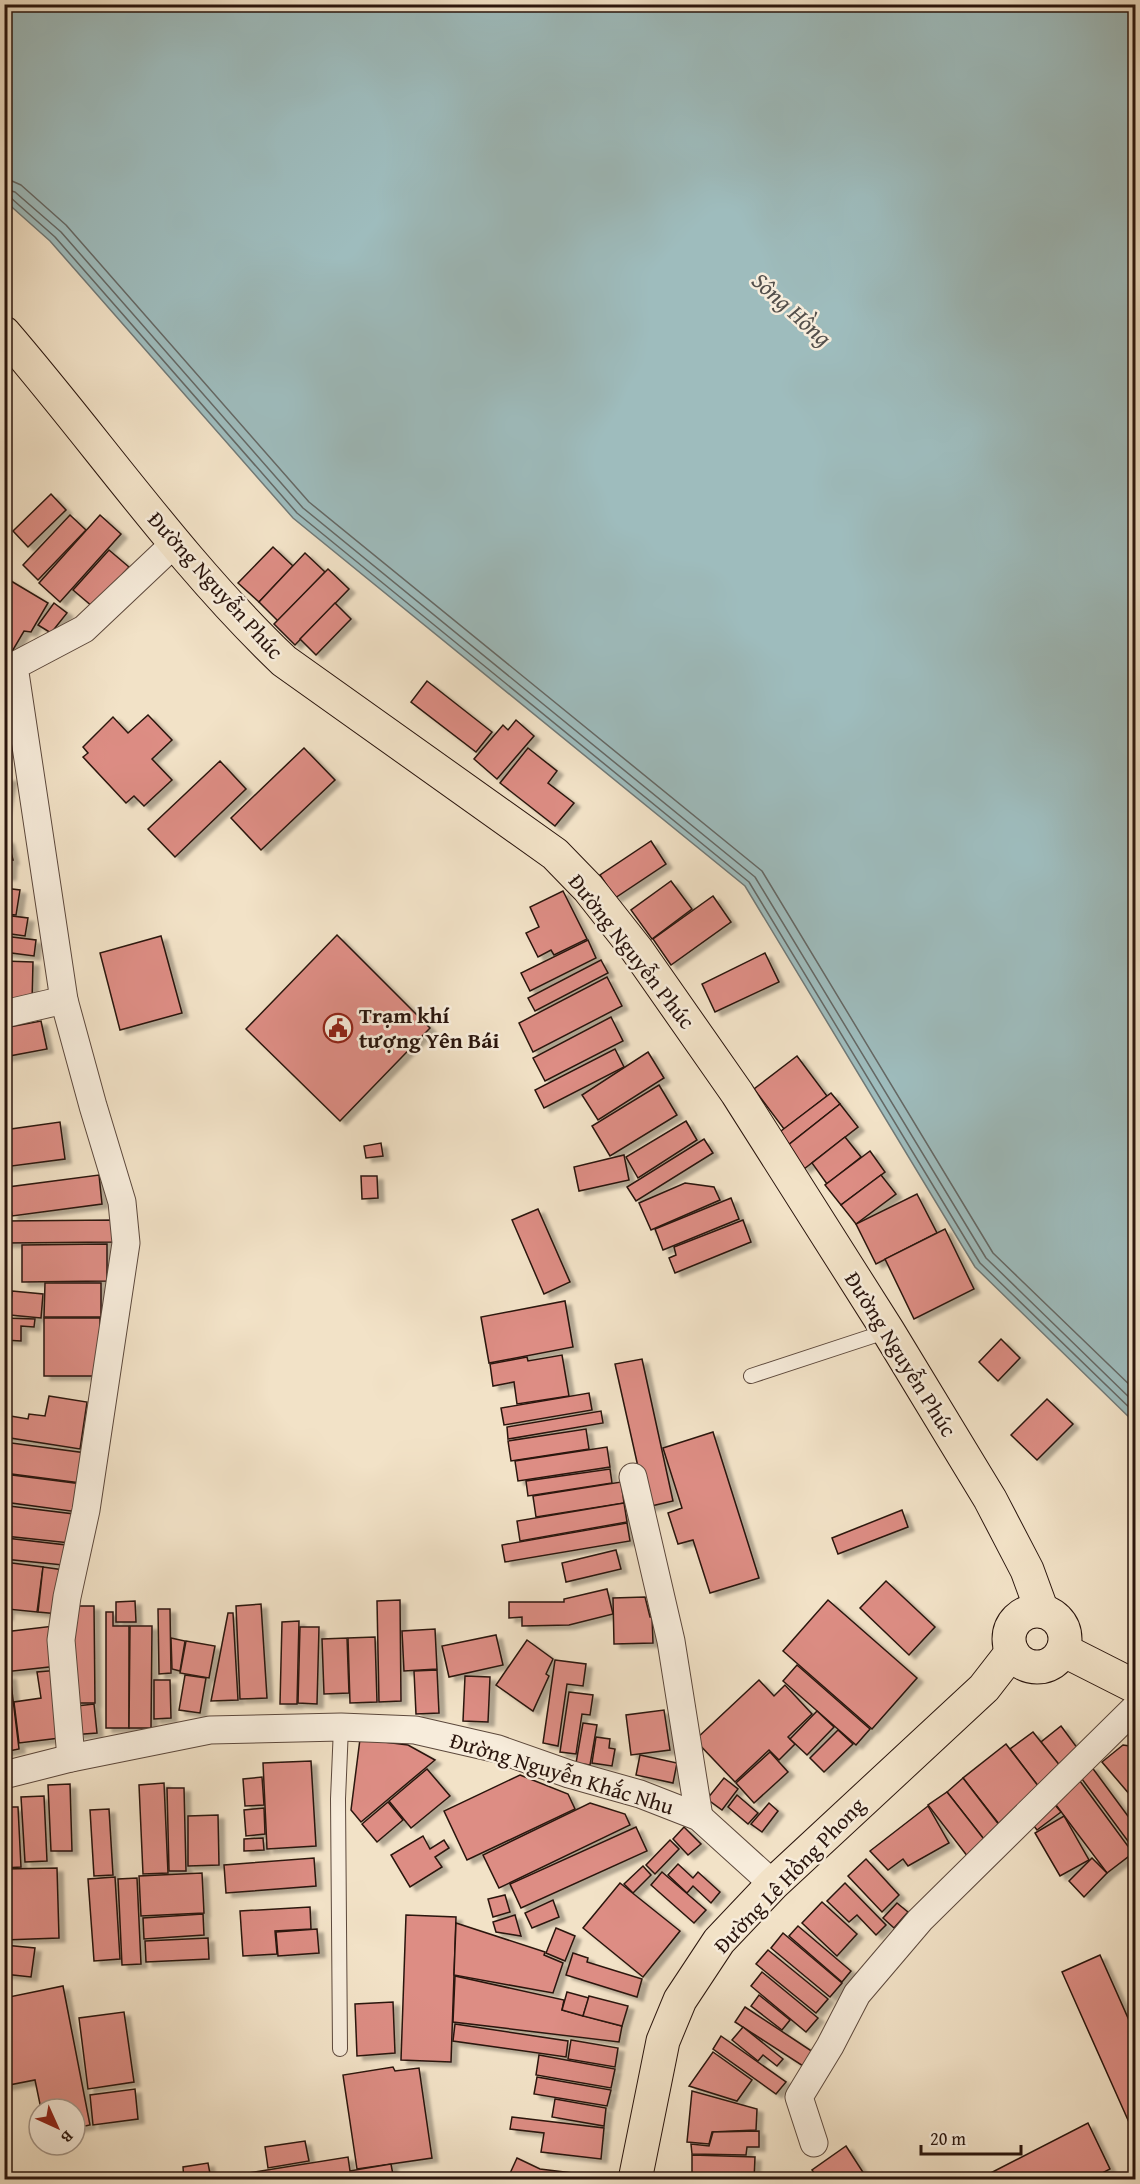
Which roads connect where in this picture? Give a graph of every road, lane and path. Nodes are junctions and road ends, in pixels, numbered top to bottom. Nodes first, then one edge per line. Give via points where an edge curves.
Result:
1 (4, 333) edge
2 (175, 543) junction
3 (9, 665) edge
4 (64, 1000) junction
5 (4, 1014) edge
6 (888, 1331) junction
7 (751, 1376) dead end
8 (633, 1477) dead end
9 (1042, 1611) junction
10 (1063, 1650) junction
11 (1012, 1652) junction
12 (1136, 1687) edge
13 (1136, 1707) edge
14 (341, 1727) junction
15 (71, 1758) junction
16 (4, 1774) edge
17 (699, 1817) junction
18 (773, 1884) junction
19 (340, 2049) dead end
20 (814, 2143) dead end
21 (635, 2180) edge

1 - 2 main road, Đường Nguyễn Phúc via 56,392
2 - 3 street via 84,629
2 - 6 main road, Đường Nguyễn Phúc via 284,661 555,854 588,888 637,950 737,1093
3 - 4 street
4 - 5 street
4 - 15 street via 122,1202 126,1243 88,1499 61,1640
6 - 7 lane
6 - 9 main road, Đường Nguyễn Phúc via 990,1499 1027,1570
8 - 17 street via 670,1641
9 - 10 main road via 1061,1625 1065,1637
9 - 11 main road via 1029,1611 1018,1618 1011,1628
10 - 11 main road via 1044,1666 1026,1664
10 - 12 main road
11 - 18 main road, Đường Lê Hồng Phong via 984,1688
13 - 20 street via 920,1920 857,1994 799,2097
14 - 15 street, Đường Nguyễn Khắc Nhu via 210,1730
14 - 17 street, Đường Nguyễn Khắc Nhu via 415,1730 498,1749
14 - 19 lane
15 - 16 street, Đường Nguyễn Khắc Nhu
17 - 18 street, Đường Nguyễn Khắc Nhu
18 - 21 main road, Đường Lê Hồng Phong via 719,1941 680,2000 663,2041

